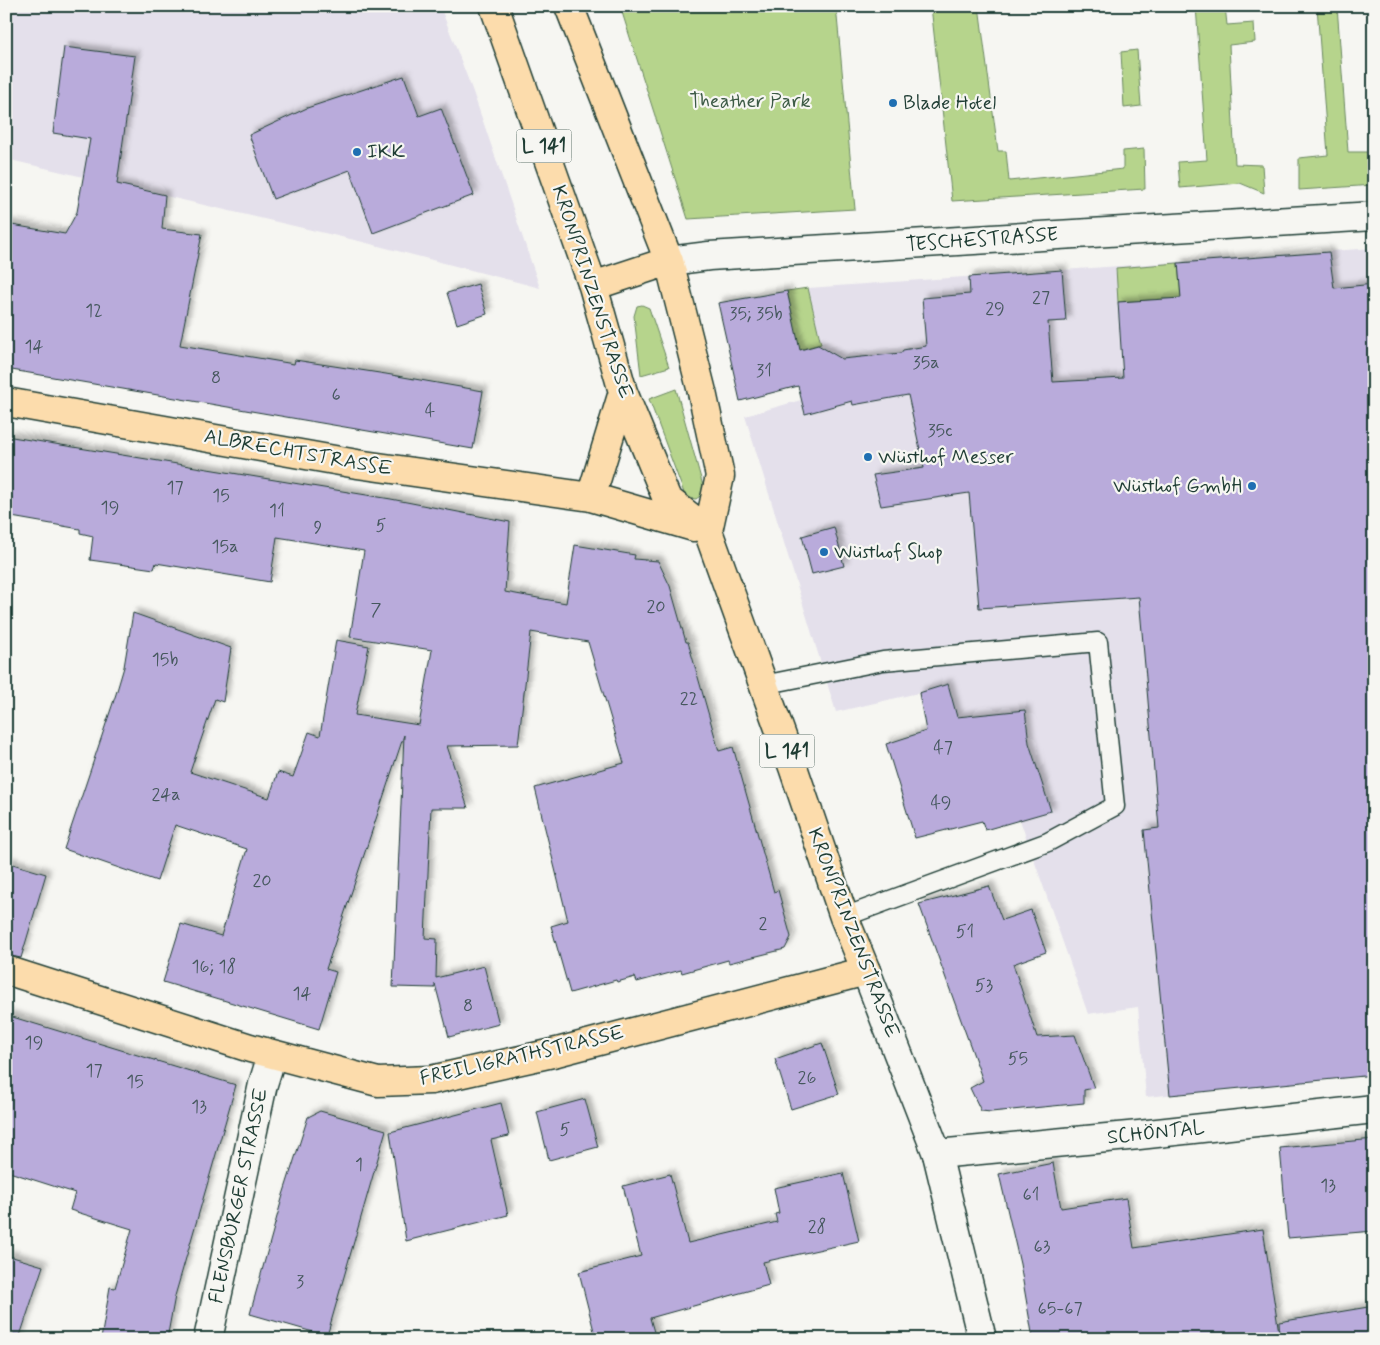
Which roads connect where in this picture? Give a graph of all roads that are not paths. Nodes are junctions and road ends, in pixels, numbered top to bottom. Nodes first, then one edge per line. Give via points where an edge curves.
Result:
1 (494, 6) edge
2 (569, 6) edge
3 (1374, 216) edge
4 (669, 261) junction
5 (593, 286) junction
6 (623, 392) junction
7 (6, 402) edge
8 (591, 497) junction
9 (708, 531) junction
10 (763, 685) junction
11 (844, 918) junction
12 (6, 970) edge
13 (866, 971) junction
14 (272, 1055) junction
15 (1374, 1109) edge
16 (937, 1154) junction
17 (208, 1339) edge
18 (982, 1339) edge

1 - 5 main road, KRONPRINZENSTRASSE / L 141
2 - 4 main road
3 - 4 street, TESCHESTRASSE
4 - 5 main road, TESCHESTRASSE
4 - 9 main road via 720,476
5 - 6 main road, KRONPRINZENSTRASSE / L 141
6 - 8 main road
6 - 9 main road, KRONPRINZENSTRASSE / L 141 via 667,499
7 - 8 main road, ALBRECHTSTRASSE via 357,464
8 - 9 main road, ALBRECHTSTRASSE
9 - 10 main road, KRONPRINZENSTRASSE / L 141
10 - 11 main road, KRONPRINZENSTRASSE / L 141
10 - 11 lane via 883,661 1098,642 1115,806 1048,842
11 - 13 main road, KRONPRINZENSTRASSE / L 141
12 - 14 main road, FREILIGRATHSTRASSE
13 - 14 main road, FREILIGRATHSTRASSE via 557,1052 431,1080 378,1082
13 - 16 street, KRONPRINZENSTRASSE / L 141
14 - 17 street, FLENSBURGER STRASSE
15 - 16 street, SCHÖNTAL
16 - 18 street, KRONPRINZENSTRASSE / L 141

